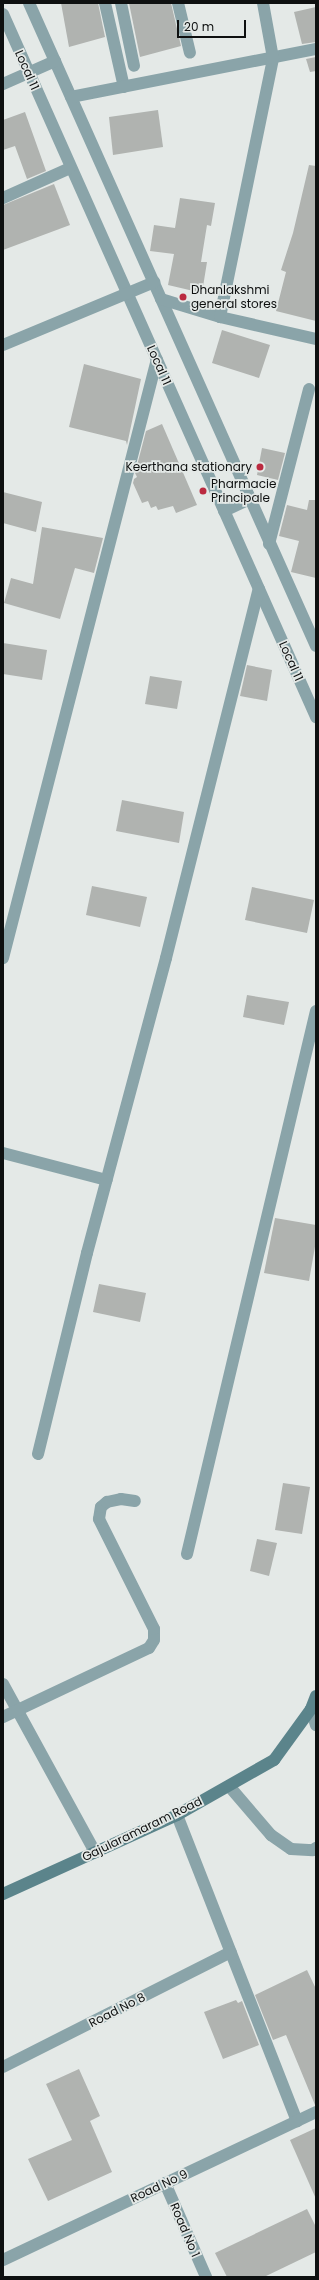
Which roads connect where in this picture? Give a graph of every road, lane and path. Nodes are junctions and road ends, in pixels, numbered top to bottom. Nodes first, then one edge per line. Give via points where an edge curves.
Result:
1 (29, 3) edge
2 (105, 3) edge
3 (121, 3) edge
4 (178, 3) edge
5 (263, 3) edge
6 (3, 14) edge
7 (316, 49) edge
8 (190, 53) dead end
9 (273, 58) junction
10 (55, 61) junction
11 (134, 66) dead end
12 (29, 73) junction
13 (3, 84) edge
14 (124, 87) junction
15 (71, 97) junction
16 (70, 168) junction
17 (3, 198) edge
18 (154, 282) junction
19 (127, 293) junction
20 (161, 299) junction
21 (220, 318) junction
22 (316, 339) edge
23 (3, 345) edge
24 (157, 359) junction
25 (309, 389) dead end
26 (250, 499) junction
27 (224, 511) junction
28 (269, 544) junction
29 (259, 589) junction
30 (316, 646) edge
31 (316, 717) edge
32 (3, 958) edge
33 (316, 1011) edge
34 (3, 1153) edge
35 (107, 1180) junction
36 (38, 1454) dead end
37 (135, 1502) dead end
38 (187, 1554) dead end
39 (3, 1684) edge
40 (316, 1696) edge
41 (311, 1709) junction
42 (16, 1711) junction
43 (3, 1717) edge
44 (316, 1725) edge
45 (229, 1786) junction
46 (177, 1815) junction
47 (316, 1848) edge
48 (95, 1852) junction
49 (3, 1894) edge
50 (231, 1952) junction
51 (3, 2067) edge
52 (316, 2112) edge
53 (297, 2121) junction
54 (165, 2183) junction
55 (3, 2260) edge
56 (206, 2277) edge

1 - 10 street
2 - 14 street
3 - 11 street
4 - 8 street
5 - 9 street
6 - 12 street, Local 11
7 - 9 street
9 - 14 street
9 - 21 street
10 - 12 street
10 - 15 street
12 - 13 street
12 - 16 street, Local 11
14 - 15 street
15 - 18 street
16 - 17 street
16 - 19 street, Local 11
18 - 19 street
18 - 20 street
19 - 23 street
19 - 24 street, Local 11
20 - 21 street
20 - 26 street
21 - 22 street
24 - 27 street, Local 11
24 - 32 street
25 - 28 street
26 - 27 street
26 - 28 street
27 - 29 street, Local 11
28 - 30 street
29 - 31 street, Local 11
29 - 35 street
33 - 38 street
34 - 35 street
35 - 36 street
37 - 42 street via 121,1499 107,1502 100,1507 99,1519 154,1629 154,1640 149,1648
39 - 42 street
40 - 41 main road, Gajularamaram Road
41 - 44 street
41 - 45 main road, Gajularamaram Road via 274,1760
42 - 43 street
42 - 48 street
45 - 46 main road, Gajularamaram Road
45 - 47 street via 271,1835 291,1849
46 - 48 main road, Gajularamaram Road
46 - 50 street
48 - 49 main road, Gajularamaram Road
50 - 51 street, Road No 8
50 - 53 street
52 - 53 street, Road No 9
53 - 54 street, Road No 9
54 - 55 street, Road No 9
54 - 56 street, Road No 1

